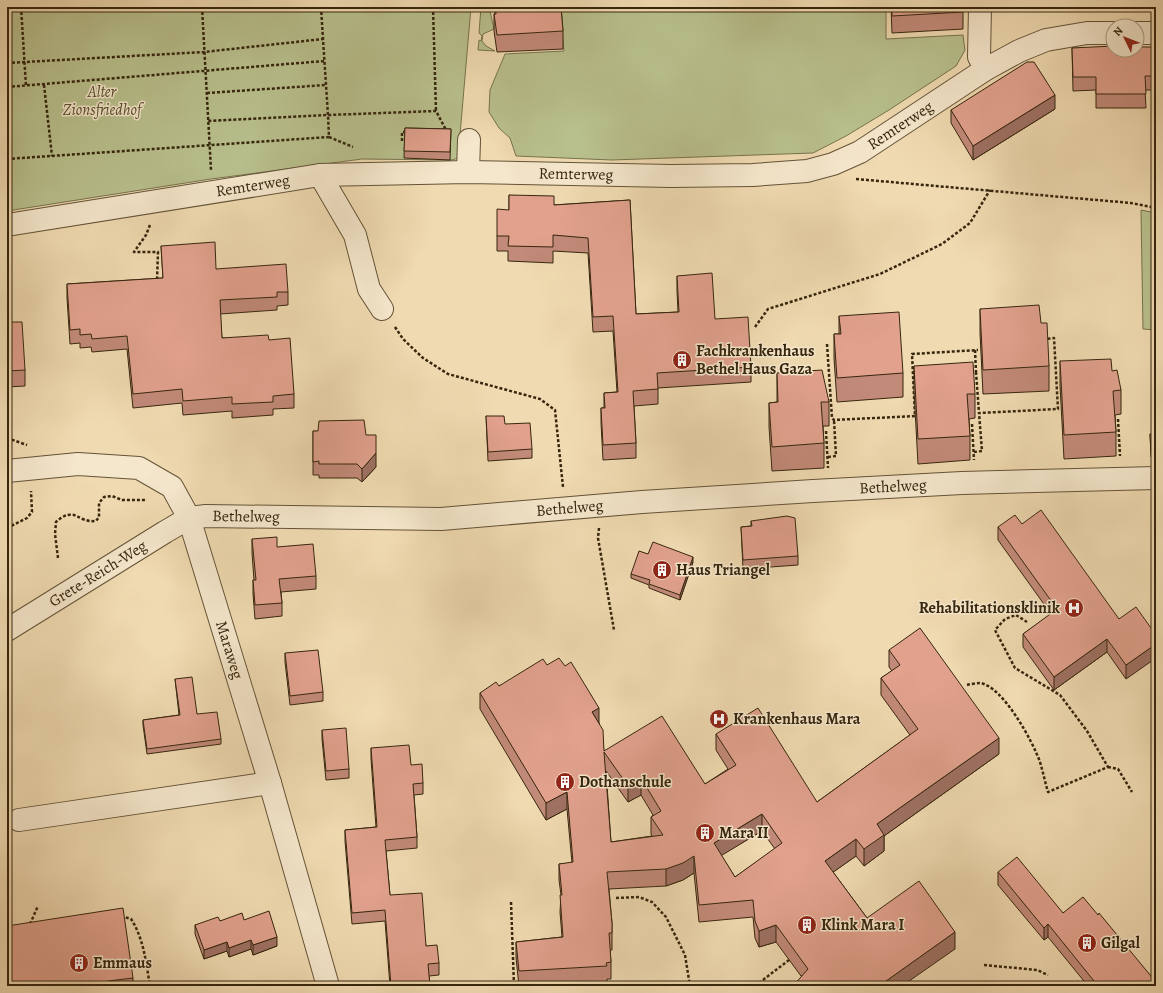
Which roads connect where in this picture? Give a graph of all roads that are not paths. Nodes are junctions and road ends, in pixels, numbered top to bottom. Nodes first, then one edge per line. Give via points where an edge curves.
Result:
1 (980, 7) edge
2 (1105, 33) edge
3 (1145, 33) edge
4 (1156, 33) edge
5 (986, 69) junction
6 (469, 140) dead end
7 (468, 172) junction
8 (320, 175) junction
9 (7, 225) edge
10 (382, 309) road end
11 (7, 471) edge
12 (1156, 478) edge
13 (189, 518) junction
14 (7, 630) edge
15 (270, 783) junction
16 (19, 820) dead end
17 (328, 986) edge

1 - 5 street via 979,57
2 - 5 street, Remterweg via 1087,33 1046,40
3 - 4 street
5 - 7 street, Remterweg via 860,152 833,164 807,171 753,175 671,176
6 - 7 street
7 - 8 street, Remterweg
8 - 9 street, Remterweg
8 - 10 street via 355,235 369,289
11 - 13 street, Bethelweg via 78,464 139,468 172,487
12 - 13 street, Bethelweg via 830,490 601,505 441,519 206,516
13 - 14 street, Grete-Reich-Weg
13 - 15 street, Maraweg
15 - 16 street
15 - 17 street, Maraweg

